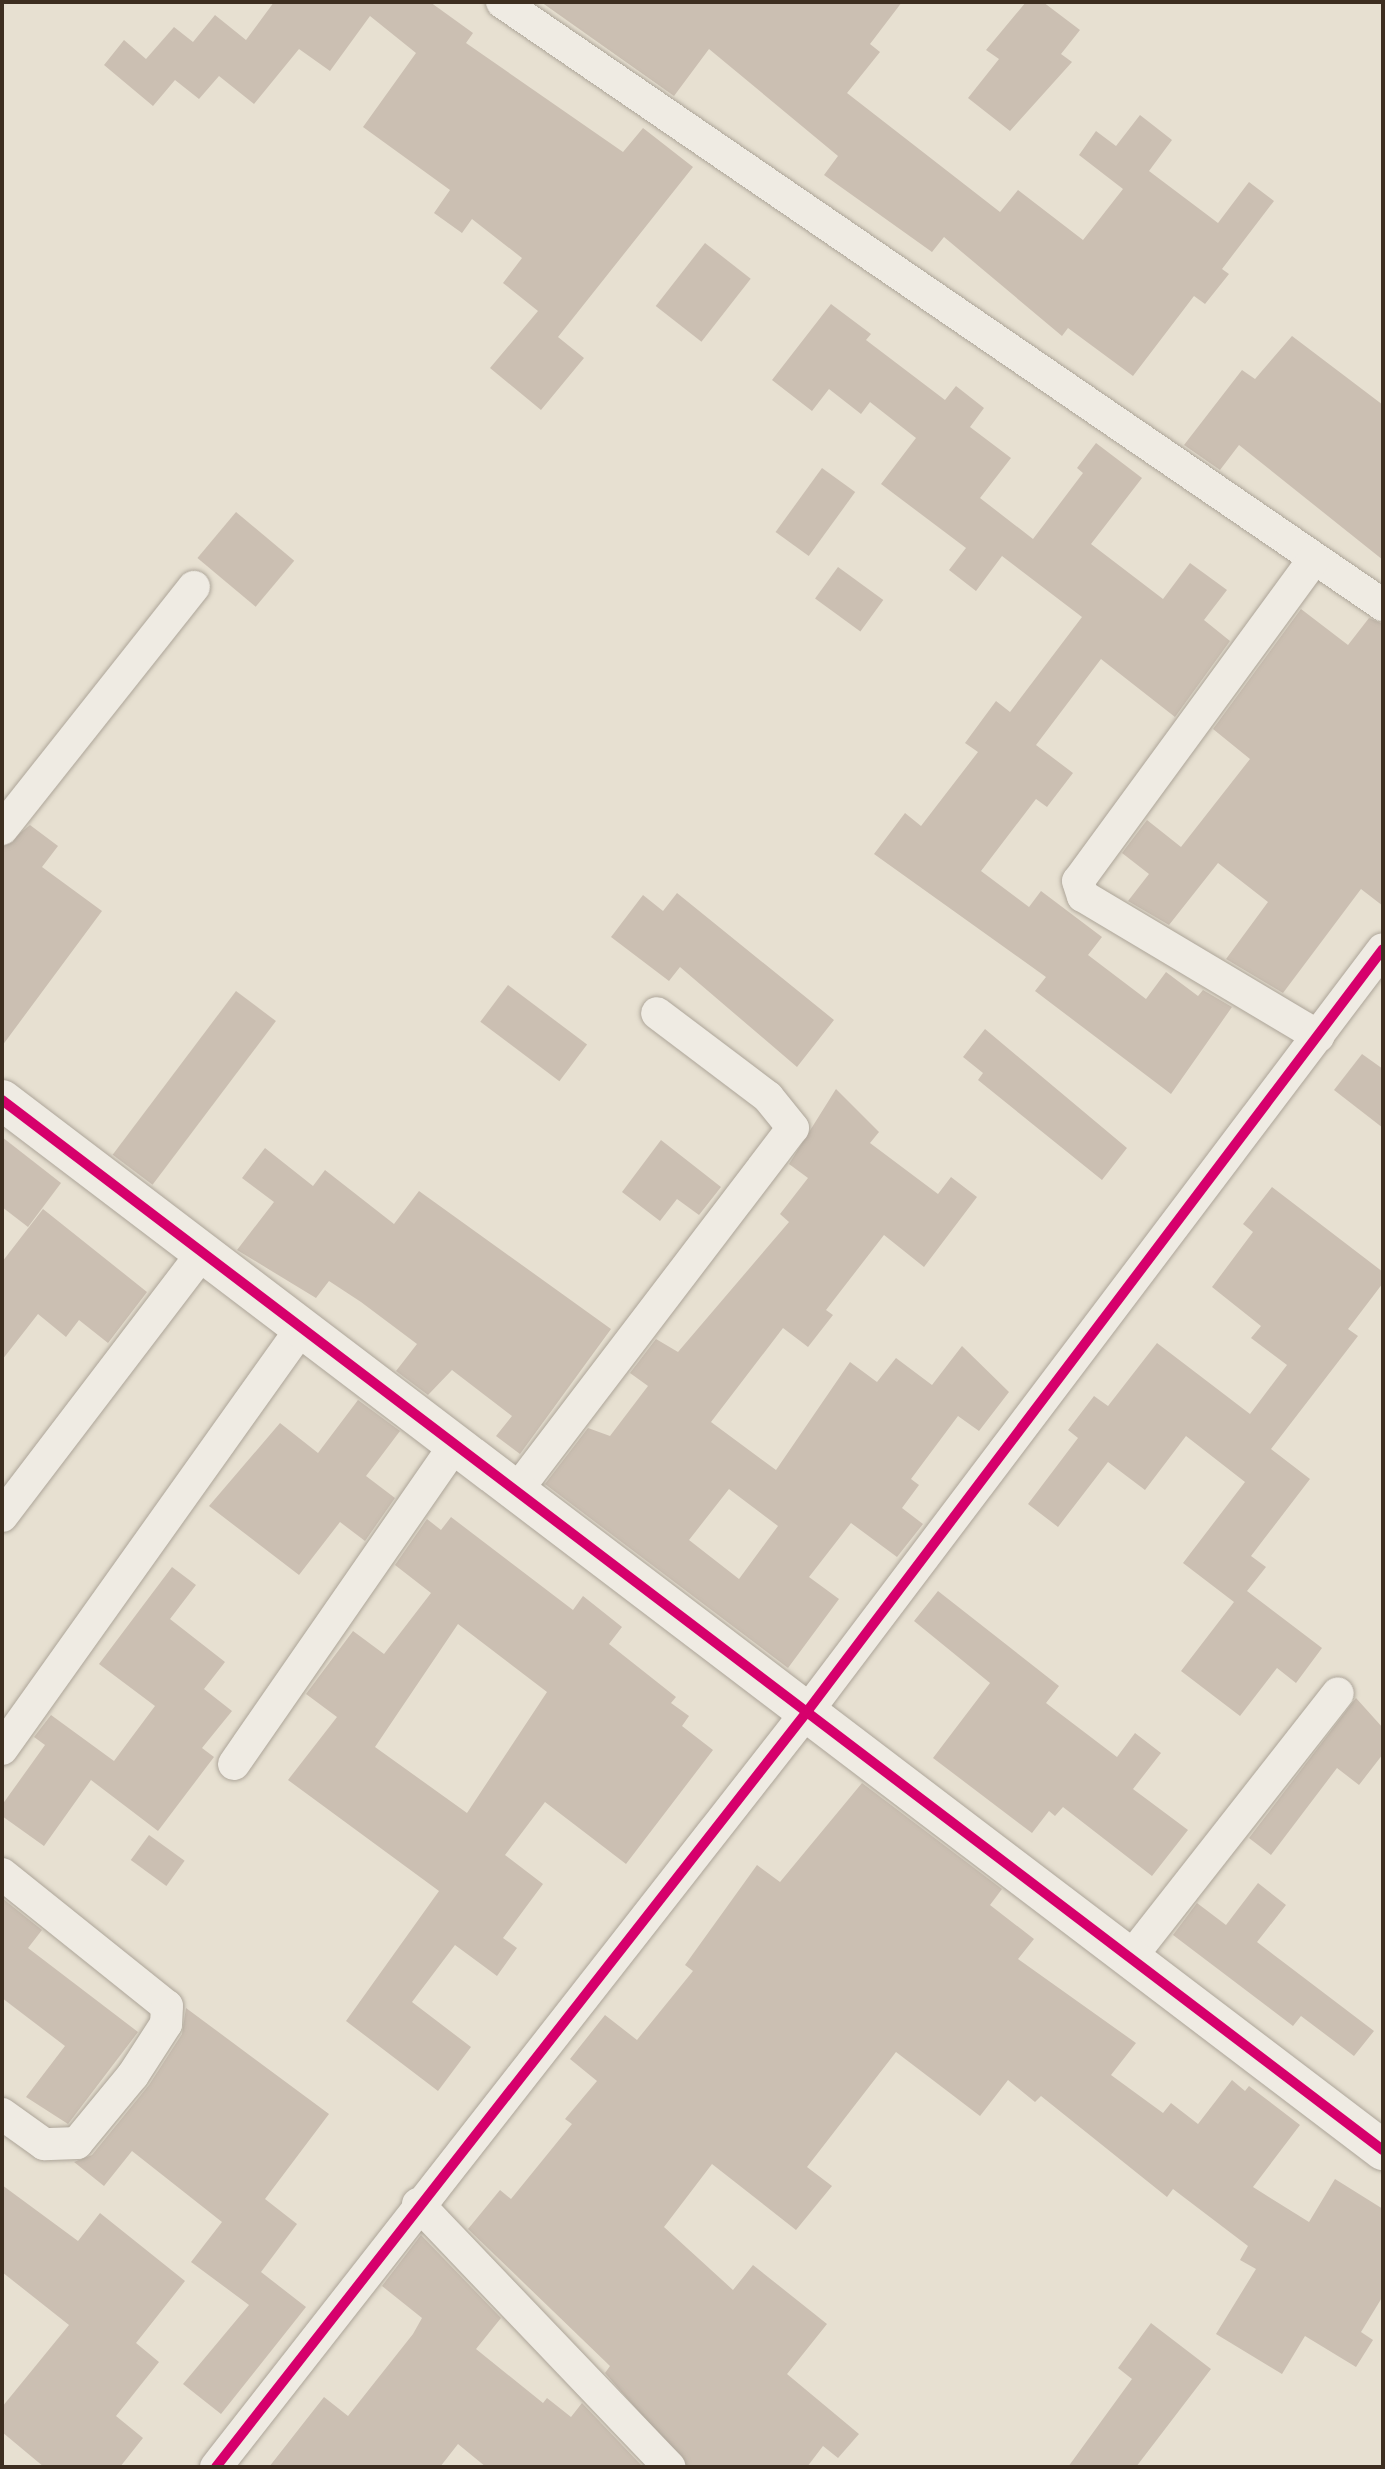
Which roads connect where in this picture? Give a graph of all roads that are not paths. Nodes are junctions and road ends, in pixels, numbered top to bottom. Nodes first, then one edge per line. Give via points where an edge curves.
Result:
1 (502, 2) edge
2 (1314, 559) junction
3 (194, 587) dead end
4 (1383, 605) edge
5 (2, 829) edge
6 (1383, 949) edge
7 (657, 1013) dead end
8 (1318, 1036) junction
9 (2, 1100) edge
10 (204, 1251) junction
11 (303, 1326) junction
12 (456, 1443) junction
13 (517, 1490) junction
14 (2, 1516) edge
15 (1338, 1693) dead end
16 (809, 1709) junction
17 (2, 1749) edge
18 (234, 1764) dead end
19 (2, 1874) edge
20 (1131, 1957) junction
21 (2, 2114) edge
22 (1383, 2150) edge
23 (418, 2204) junction
24 (216, 2467) edge
25 (669, 2467) edge

1 - 2 street
2 - 4 street
2 - 8 street via 1078,881 1083,896
3 - 5 street
6 - 8 street
7 - 13 street via 768,1097 793,1128
8 - 16 street
9 - 10 street
10 - 11 street
10 - 14 street
11 - 12 street
11 - 17 street
12 - 13 street
12 - 18 street
13 - 16 street
15 - 20 street
16 - 20 street
16 - 23 street
19 - 21 street via 167,2006 166,2024 133,2075 77,2143 44,2144
20 - 22 street
23 - 24 street
23 - 25 street

